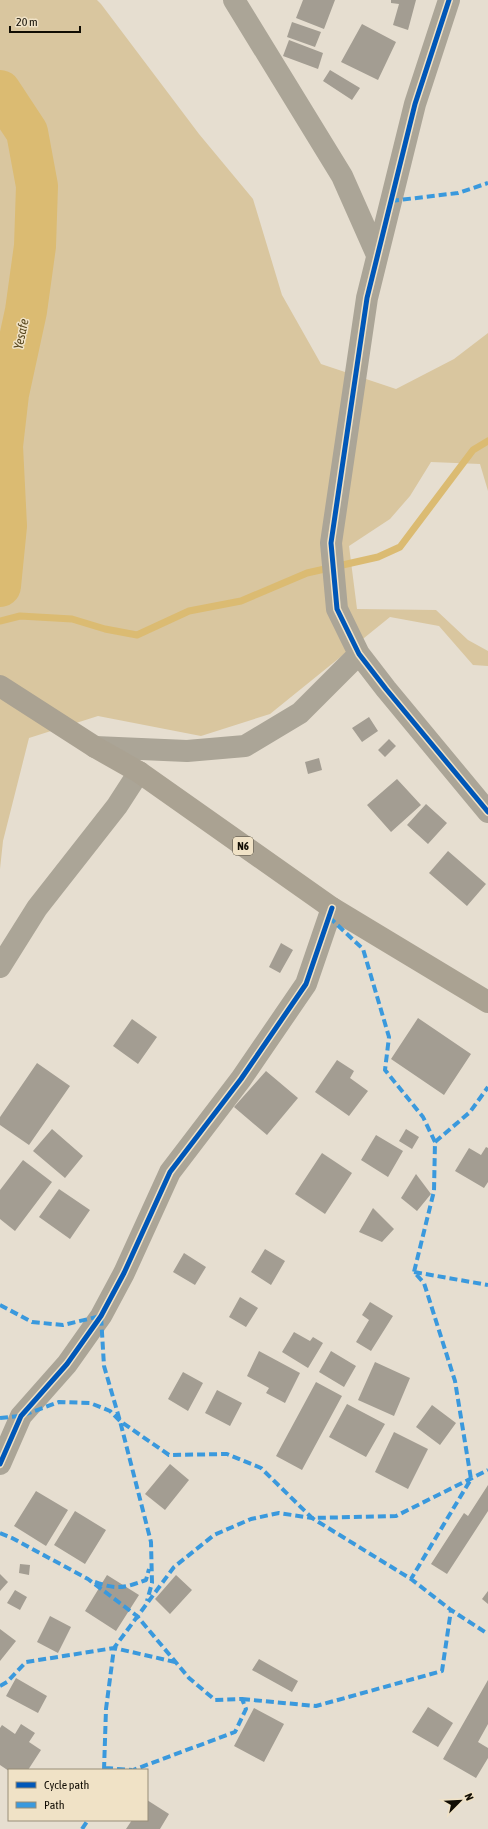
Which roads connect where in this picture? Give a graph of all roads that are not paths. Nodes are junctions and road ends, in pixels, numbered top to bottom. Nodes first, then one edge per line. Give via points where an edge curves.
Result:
1 (234, 0) edge
2 (449, 0) edge
3 (377, 255) junction
4 (359, 654) junction
5 (0, 686) edge
6 (95, 747) junction
7 (139, 772) junction
8 (488, 812) edge
9 (332, 908) junction
10 (0, 967) edge
11 (488, 1002) edge
12 (0, 1464) edge

1 - 3 street via 342,176
2 - 3 street via 415,104
3 - 4 street via 366,298 331,543 337,609
4 - 6 street via 300,713 245,746 187,752
4 - 8 street
5 - 6 highway, N6
6 - 7 highway, N6
7 - 9 highway, N6
7 - 10 street via 117,806 37,908
9 - 11 highway, N6
9 - 12 street via 306,984 241,1079 170,1172 124,1273 101,1316 66,1364 21,1416

